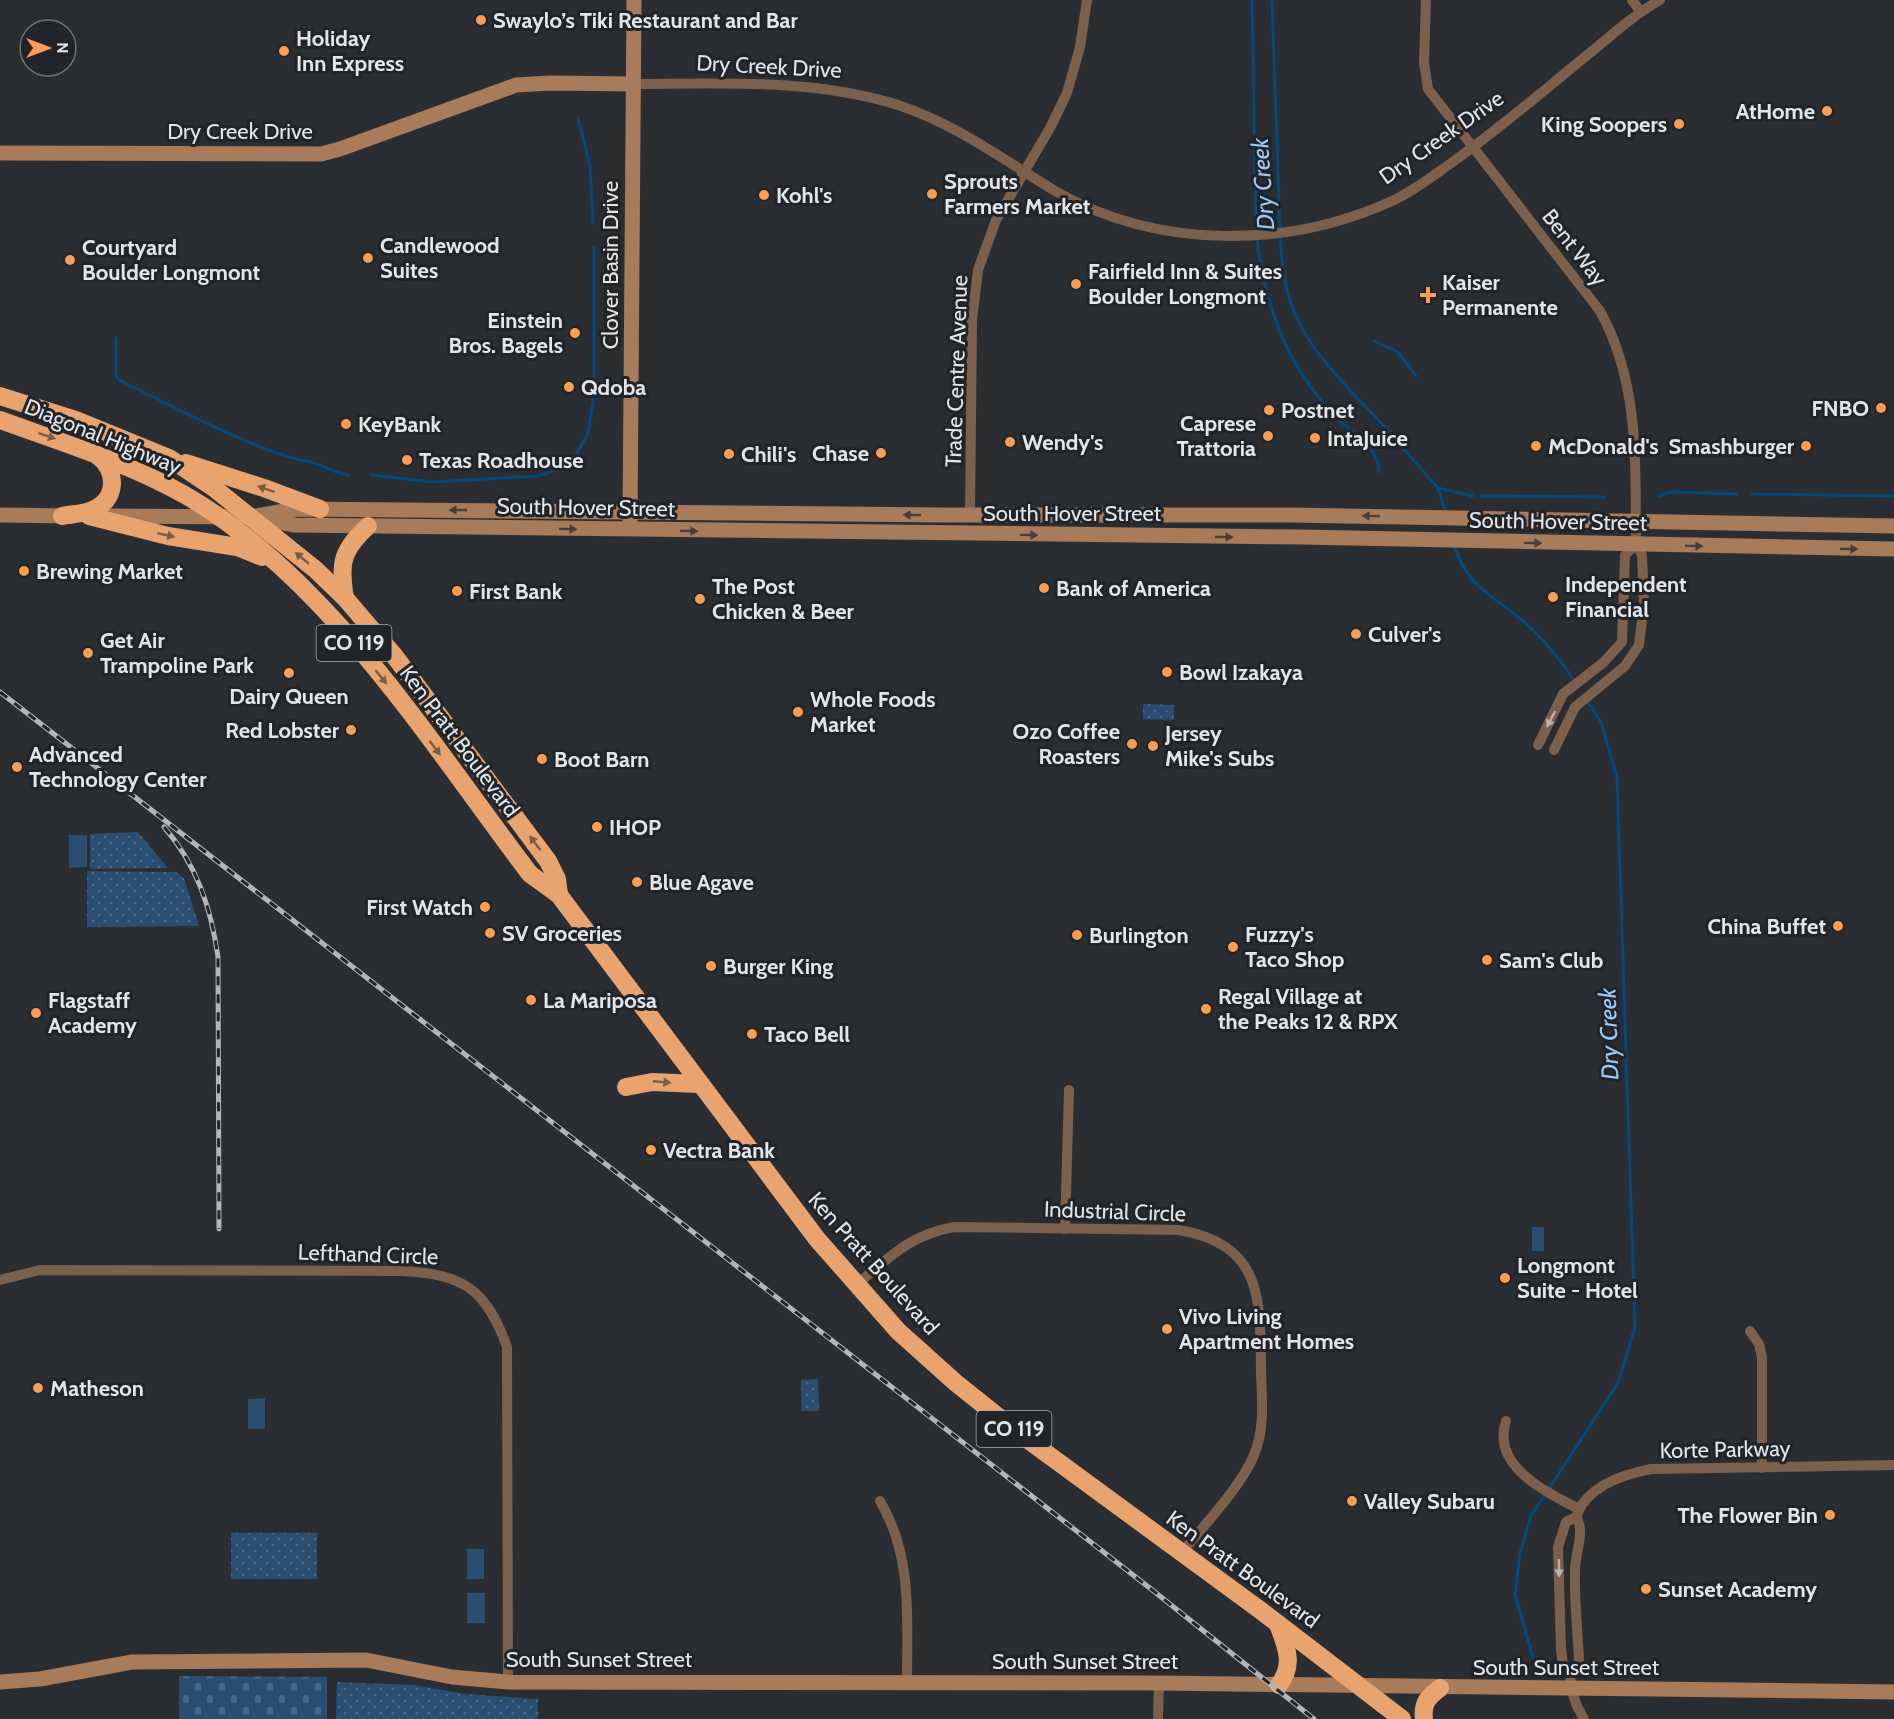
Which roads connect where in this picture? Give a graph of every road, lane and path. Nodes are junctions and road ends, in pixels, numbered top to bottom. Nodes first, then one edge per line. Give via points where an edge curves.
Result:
1 (634, 0) edge
2 (1087, 0) edge
3 (1426, 0) edge
4 (1632, 0) edge
5 (1660, 0) edge
6 (1641, 12) junction
7 (633, 84) junction
8 (1473, 147) junction
9 (0, 153) edge
10 (1024, 172) junction
11 (0, 396) edge
12 (0, 420) edge
13 (96, 454) junction
14 (168, 458) junction
15 (320, 509) junction
16 (630, 512) junction
17 (0, 515) edge
18 (970, 515) junction
19 (62, 516) junction
20 (89, 516) junction
21 (218, 517) junction
22 (250, 517) junction
23 (1636, 522) junction
24 (368, 526) junction
25 (1894, 526) edge
26 (630, 530) junction
27 (970, 535) junction
28 (1636, 544) junction
29 (1894, 549) edge
30 (285, 571) junction
31 (345, 598) junction
32 (1538, 744) dead end
33 (1554, 750) dead end
34 (559, 895) junction
35 (699, 1084) junction
36 (626, 1087) dead end
37 (1069, 1090) dead end
38 (1065, 1229) junction
39 (0, 1280) edge
40 (856, 1286) junction
41 (1750, 1331) dead end
42 (1506, 1421) dead end
43 (1894, 1466) edge
44 (1761, 1468) junction
45 (880, 1501) dead end
46 (1577, 1513) junction
47 (1181, 1554) junction
48 (1278, 1624) junction
49 (1570, 1673) junction
50 (0, 1682) edge
51 (508, 1682) junction
52 (907, 1682) junction
53 (1159, 1683) junction
54 (1202, 1684) junction
55 (1256, 1685) dead end
56 (1280, 1685) junction
57 (1362, 1687) junction
58 (1440, 1688) junction
59 (1571, 1689) junction
60 (1894, 1692) edge
61 (1158, 1719) edge
62 (1402, 1719) edge
63 (1424, 1719) edge
64 (1584, 1719) edge

1 - 7 main road, Clover Basin Drive
2 - 10 street, Trade Centre Avenue via 1069,87
3 - 8 street, Bent Way via 1424,63 1428,89
4 - 6 street
5 - 6 street, Dry Creek Drive
6 - 8 street, Dry Creek Drive
7 - 9 main road, Dry Creek Drive via 516,85 340,149 310,155
7 - 10 street, Dry Creek Drive via 787,85 865,96 946,124
7 - 16 main road, Clover Basin Drive
8 - 10 street, Dry Creek Drive via 1413,190 1389,202 1350,217 1273,234 1199,235 1127,222 1086,206
8 - 23 street, Bent Way via 1593,302 1613,337 1626,380 1635,434
10 - 18 street, Trade Centre Avenue via 991,229 974,292
11 - 14 highway, Diagonal Highway / CO 119 via 76,420
12 -> 13 highway, Diagonal Highway / CO 119
13 - 19 highway via 111,469 110,495 102,505 89,511
13 - 21 highway, Diagonal Highway / CO 119 via 177,491
15 -> 14 highway
14 - 22 highway, Diagonal Highway / CO 119
16 -> 15 main road, South Hover Street
15 - 22 main road, South Hover Street
18 -> 16 main road, South Hover Street
16 - 26 main road, Clover Basin Drive
17 - 19 main road, South Hover Street
23 -> 18 main road, South Hover Street via 1452,517
18 - 27 main road
19 - 20 main road, South Hover Street
20 - 21 main road, South Hover Street
20 -> 30 highway via 168,536 237,547 260,555
21 - 22 main road, South Hover Street
21 - 30 highway, Ken Pratt Boulevard / CO 119
22 - 24 main road, South Hover Street via 296,525
31 -> 22 highway, Ken Pratt Boulevard / CO 119
23 - 25 main road, South Hover Street
23 - 28 street, Bent Way
24 -> 26 main road, South Hover Street
24 - 31 highway via 345,553
26 -> 27 main road, South Hover Street
27 -> 28 main road, South Hover Street
28 -> 29 main road, South Hover Street
28 -> 32 street, Bent Way via 1624,555 1622,642 1563,694
28 - 33 street, Bent Way via 1642,555 1644,594 1639,645 1625,666 1575,707
30 -> 34 highway, Ken Pratt Boulevard / CO 119 via 369,662 530,874
34 -> 31 highway, Ken Pratt Boulevard / CO 119 via 548,861 393,654
34 - 35 highway, Ken Pratt Boulevard / CO 119
36 -> 35 highway via 652,1082
35 - 40 highway, Ken Pratt Boulevard / CO 119
37 - 38 street
38 - 40 street, Industrial Circle via 954,1227 932,1231 912,1240
38 - 47 street, Industrial Circle via 1179,1230 1199,1234 1219,1242 1235,1256 1255,1286 1260,1307 1260,1438 1246,1470
39 - 51 street, Lefthand Circle via 40,1270 402,1271 448,1276 475,1291 495,1316 507,1347
40 - 47 highway, Ken Pratt Boulevard / CO 119 via 956,1383
41 - 44 street via 1762,1357
42 - 46 street via 1502,1435 1516,1468
43 - 44 street, Korte Parkway
44 - 46 street, Korte Parkway via 1651,1469 1630,1473 1601,1487
45 - 52 street via 903,1558 908,1600
46 - 49 street, Korte Parkway via 1579,1662
46 -> 49 street, Korte Parkway via 1566,1522 1558,1547 1561,1650 1563,1665
47 - 48 highway, Ken Pratt Boulevard / CO 119
48 - 56 highway via 1290,1661
48 - 57 highway, Ken Pratt Boulevard / CO 119
49 - 59 street, Korte Parkway
50 - 51 main road, South Sunset Street via 40,1679 132,1662 366,1660 452,1677
51 - 52 main road, South Sunset Street
52 - 53 main road, South Sunset Street
53 - 54 main road, South Sunset Street
53 - 61 street
54 - 55 main road, South Sunset Street
54 - 56 main road, South Sunset Street
56 - 57 main road, South Sunset Street
57 - 58 main road, South Sunset Street
57 - 62 highway, Ken Pratt Boulevard / CO 119
58 - 59 main road, South Sunset Street
58 - 63 highway via 1428,1697
59 - 60 main road, South Sunset Street
59 - 64 street, Korte Parkway

